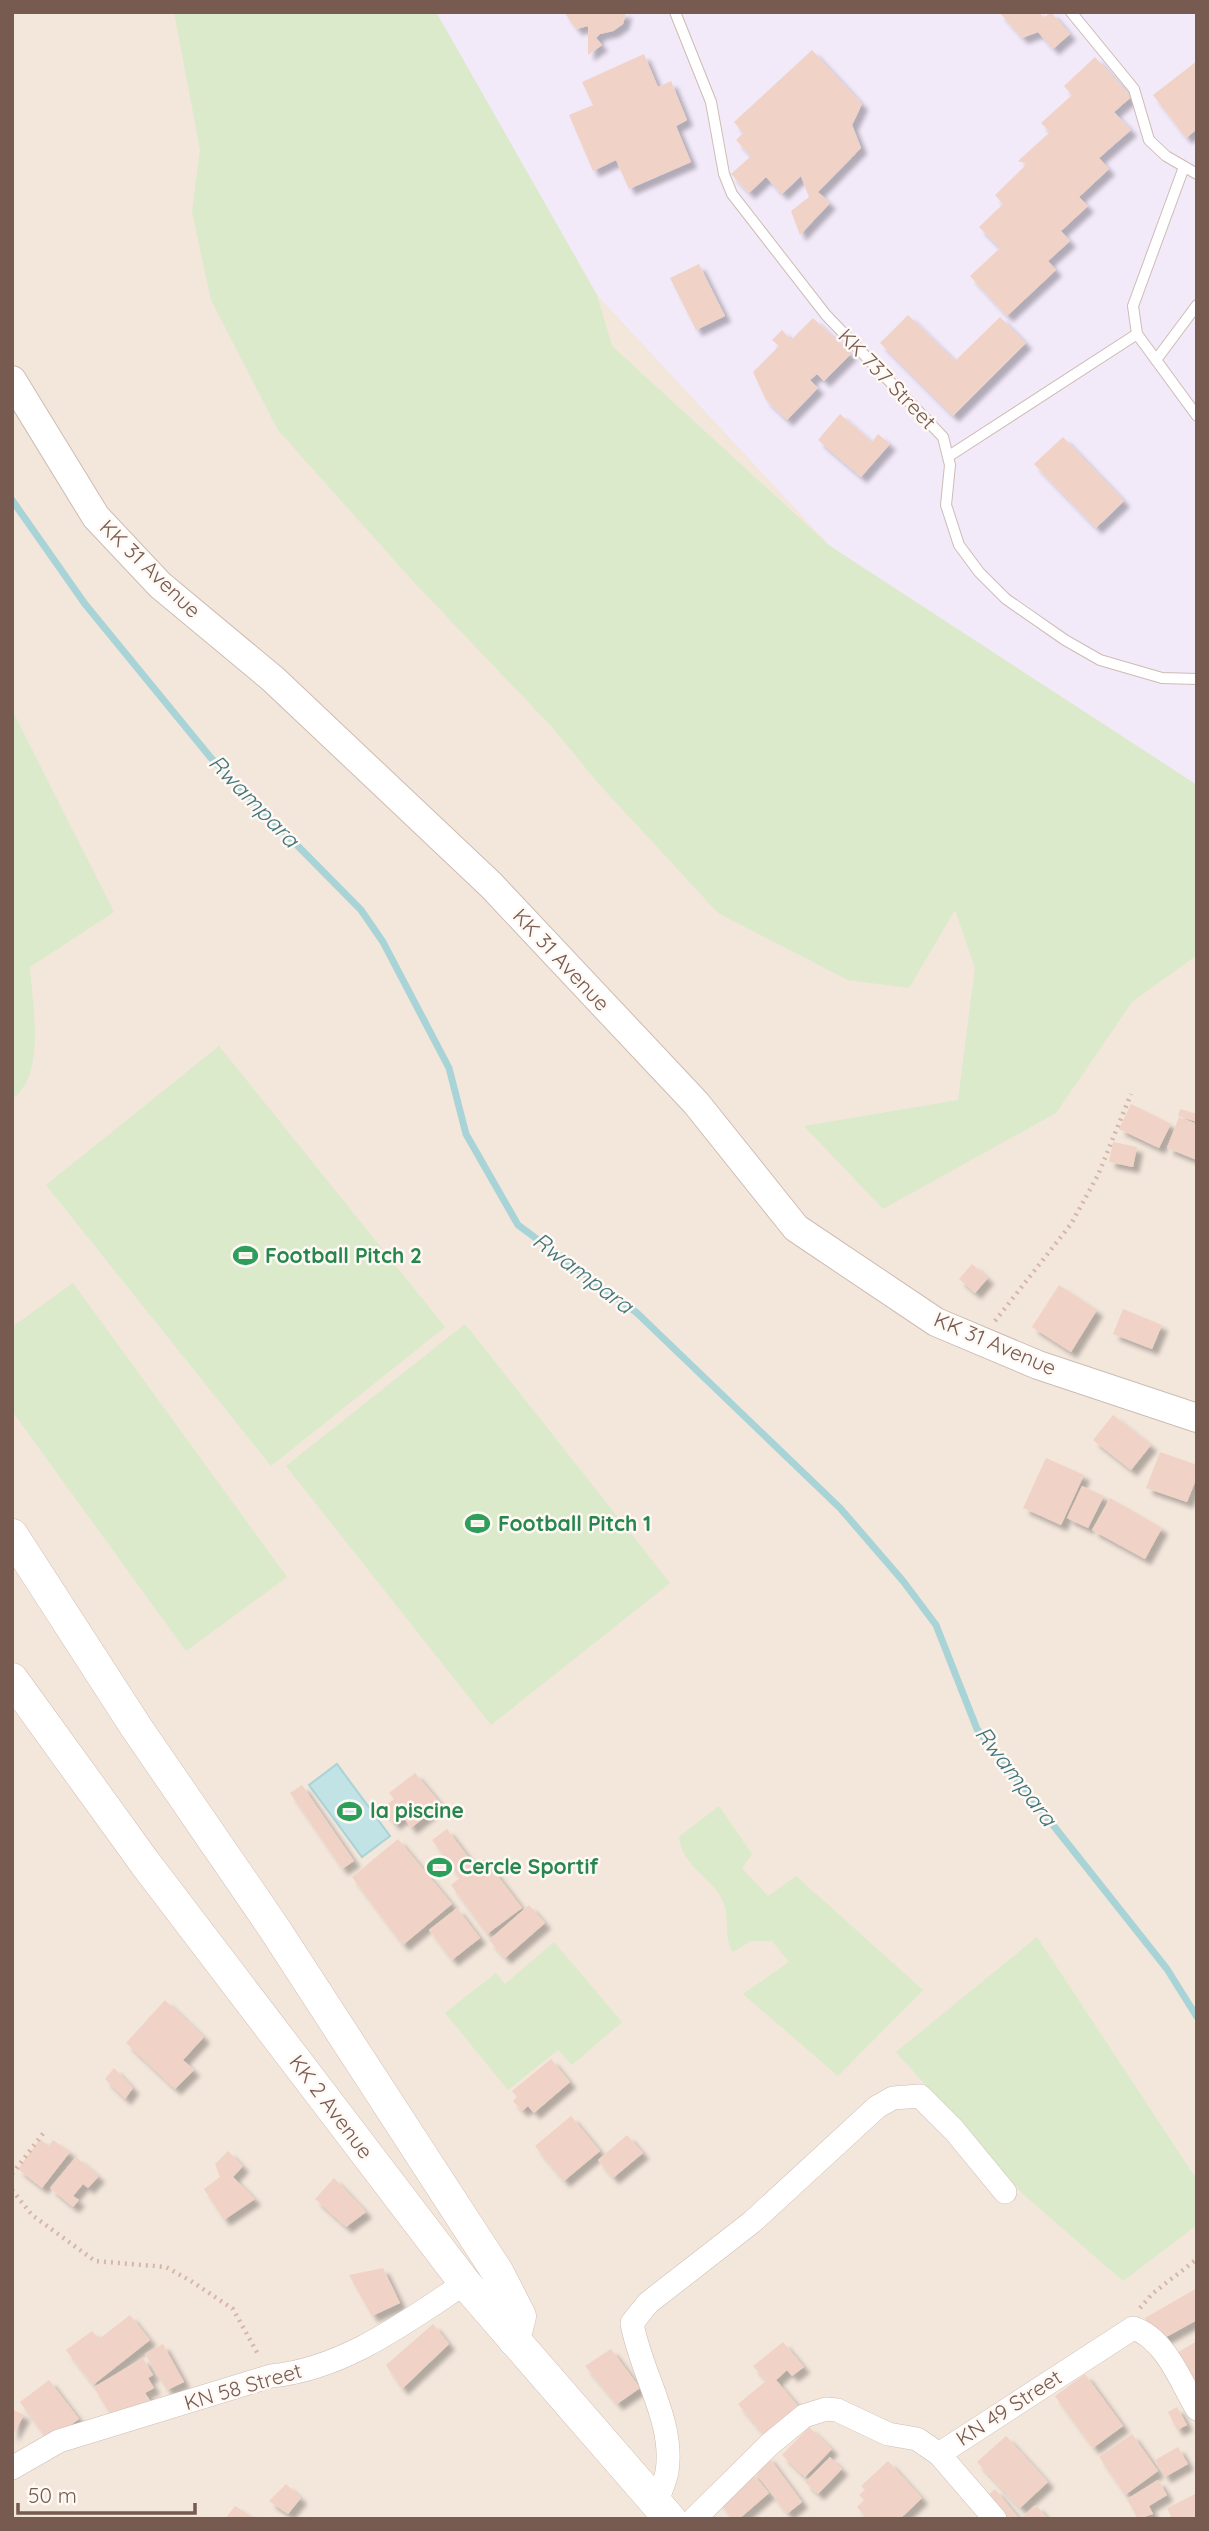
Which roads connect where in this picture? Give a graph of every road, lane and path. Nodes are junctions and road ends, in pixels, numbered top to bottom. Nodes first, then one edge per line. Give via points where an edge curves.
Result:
1 (675, 12) edge
2 (1071, 12) edge
3 (1184, 167) junction
4 (1197, 174) edge
5 (1197, 306) edge
6 (1137, 334) junction
7 (1156, 360) junction
8 (12, 380) edge
9 (1197, 395) edge
10 (1187, 403) junction
11 (1197, 416) edge
12 (949, 456) junction
13 (1197, 679) edge
14 (1131, 1094) dead end
15 (992, 1324) dead end
16 (1197, 1418) edge
17 (12, 1535) edge
18 (12, 1679) edge
19 (45, 2131) dead end
20 (12, 2174) edge
21 (12, 2190) edge
22 (1005, 2192) dead end
23 (1197, 2259) edge
24 (465, 2283) junction
25 (1139, 2329) junction
26 (514, 2340) junction
27 (271, 2375) junction
28 (1197, 2409) edge
29 (939, 2454) junction
30 (12, 2468) edge
31 (663, 2511) edge
32 (694, 2519) edge
33 (995, 2519) edge

1 - 12 lane, KK 737 Street via 711,102 732,194 826,315 943,437
2 - 3 lane via 1134,89 1149,140
3 - 4 lane
3 - 6 lane via 1133,306
5 - 7 lane
6 - 7 lane
6 - 12 lane
7 - 10 lane
8 - 16 street, KK 31 Avenue via 96,517 160,585 273,679 491,885 696,1103 796,1228 936,1322 1038,1365
9 - 10 lane
10 - 11 lane
12 - 13 lane via 946,505 959,545 1006,599 1100,660 1162,678
14 - 15 path via 1098,1175 1071,1224
17 - 26 main road via 498,2273 520,2316
18 - 24 main road, KK 2 Avenue via 145,1863
19 - 20 path
21 - 27 path via 32,2215 95,2262 166,2267 233,2309
22 - 31 street via 920,2096 892,2098 752,2222 649,2304 632,2323 665,2430
23 - 25 path via 1142,2303
24 - 26 main road, KK 2 Avenue
24 - 27 street, KN 58 Street via 348,2354 294,2374
25 - 28 street via 1158,2343
25 - 29 street, KN 49 Street via 1124,2331
26 - 31 main road, KK 2 Avenue
27 - 30 street, KN 58 Street via 59,2441
29 - 32 street, KN 49 Street via 917,2439 888,2434 826,2409 804,2416 770,2444
29 - 33 street

